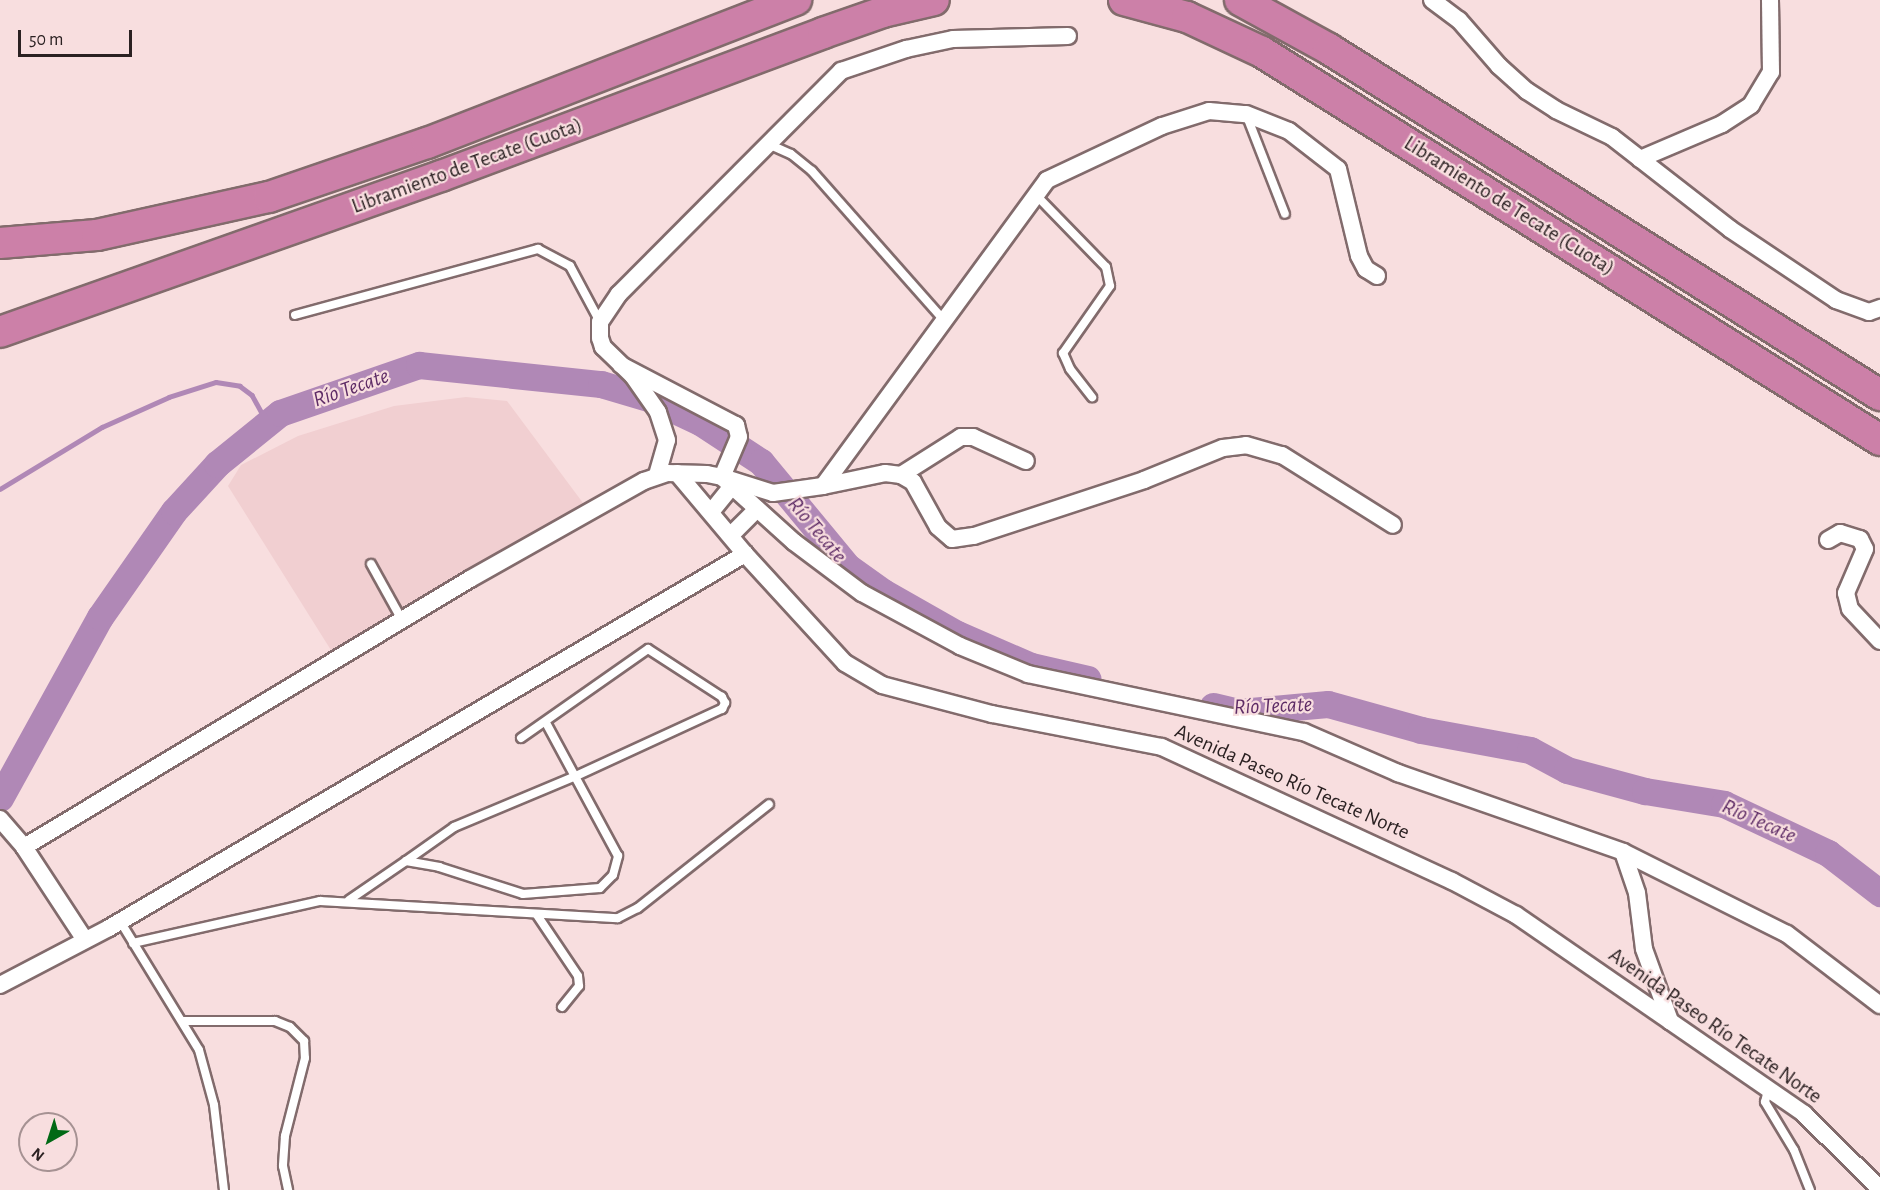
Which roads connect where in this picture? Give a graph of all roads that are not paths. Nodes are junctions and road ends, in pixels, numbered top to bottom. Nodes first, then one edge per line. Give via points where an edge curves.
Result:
1 (796, 0) edge
2 (934, 0) edge
3 (1124, 0) edge
4 (1240, 0) edge
5 (1432, 0) edge
6 (1770, 0) edge
7 (1068, 36) dead end
8 (1246, 114) junction
9 (766, 143) junction
10 (1640, 159) junction
11 (1034, 193) junction
12 (1285, 214) dead end
13 (0, 243) edge
14 (1377, 276) dead end
15 (1880, 308) edge
16 (295, 315) dead end
17 (943, 319) junction
18 (600, 322) junction
19 (0, 332) edge
20 (621, 365) junction
21 (1880, 395) edge
22 (1092, 398) dead end
23 (1880, 440) edge
24 (1026, 462) dead end
25 (677, 473) junction
26 (657, 475) junction
27 (901, 475) junction
28 (727, 481) junction
29 (815, 488) junction
30 (758, 509) junction
31 (711, 512) junction
32 (1393, 525) dead end
33 (731, 535) junction
34 (1828, 540) dead end
35 (745, 554) junction
36 (371, 564) dead end
37 (402, 620) junction
38 (1880, 641) edge
39 (546, 723) junction
40 (521, 738) dead end
41 (576, 776) junction
42 (768, 804) dead end
43 (0, 819) edge
44 (24, 847) junction
45 (1623, 852) junction
46 (406, 861) junction
47 (349, 900) junction
48 (537, 915) junction
49 (120, 921) junction
50 (85, 940) junction
51 (133, 943) junction
52 (0, 986) edge
53 (1880, 1005) edge
54 (562, 1007) dead end
55 (183, 1021) junction
56 (1670, 1022) junction
57 (1768, 1090) junction
58 (1880, 1189) edge
59 (224, 1190) edge
60 (288, 1190) edge
61 (1810, 1190) edge

1 - 13 highway, Libramiento de Tecate (Cuota) via 427,143 269,197 97,235
2 - 19 highway, Libramiento de Tecate (Cuota) via 883,12 823,33 430,180
3 - 23 highway, Libramiento de Tecate (Cuota) via 1187,17 1262,52
4 - 21 highway, Libramiento de Tecate (Cuota) via 1329,49
5 - 10 street via 1459,20 1527,91 1612,137
6 - 10 street via 1771,72 1751,105 1722,124
7 - 9 street via 953,39 906,49 841,71
8 - 11 street via 1209,111 1162,126 1066,168
8 - 12 lane
8 - 14 street via 1289,131 1338,169 1359,256 1366,270
9 - 17 lane via 791,154 812,171
9 - 18 street via 619,294
10 - 15 street via 1730,229 1836,300 1869,312
11 - 17 street
11 - 22 lane via 1106,267 1110,286 1063,353
16 - 18 lane via 538,249 570,266
17 - 29 street
18 - 20 street via 603,347
20 - 26 street via 651,399 665,429 665,451
20 - 28 street via 731,420 739,428
24 - 27 street via 973,437 961,437
25 - 26 street
25 - 28 street
25 - 31 street, Avenida Paseo Río Tecate Norte
26 - 37 street
27 - 29 street via 885,473
27 - 32 street via 916,487 938,527 952,539 974,536 1144,480 1223,448 1246,445 1282,455
28 - 29 street via 773,493
28 - 30 street
28 - 31 street
30 - 33 street
30 - 45 street via 862,592 960,646 1018,670 1304,732 1398,773
31 - 33 street, Avenida Paseo Río Tecate Norte
33 - 35 street, Avenida Paseo Río Tecate Norte
34 - 38 street via 1840,533 1860,539 1865,549 1846,593 1850,609
35 - 49 street
35 - 56 street, Avenida Paseo Río Tecate Norte via 846,663 882,685 992,714 1172,751 1516,915
36 - 37 lane
37 - 44 street
39 - 40 lane
39 - 41 lane
39 - 41 lane via 648,649 722,697 722,709
41 - 46 lane via 454,827
41 - 46 lane via 618,856 613,875 600,888 523,894 439,867
42 - 48 lane via 628,915 609,919
43 - 44 street
44 - 50 street
45 - 53 street via 1787,934
45 - 56 street via 1637,893 1644,950
46 - 47 lane
47 - 48 lane
47 - 51 lane via 296,904
48 - 54 lane via 578,976 579,986
49 - 50 street
49 - 51 lane
50 - 52 street
51 - 55 lane
55 - 59 lane via 208,1076
55 - 60 lane via 275,1021 290,1027 304,1041 305,1058 285,1137 282,1166
56 - 57 street, Avenida Paseo Río Tecate Norte
57 - 58 street, Avenida Paseo Río Tecate Norte via 1804,1114
57 - 61 lane via 1765,1102 1794,1150

